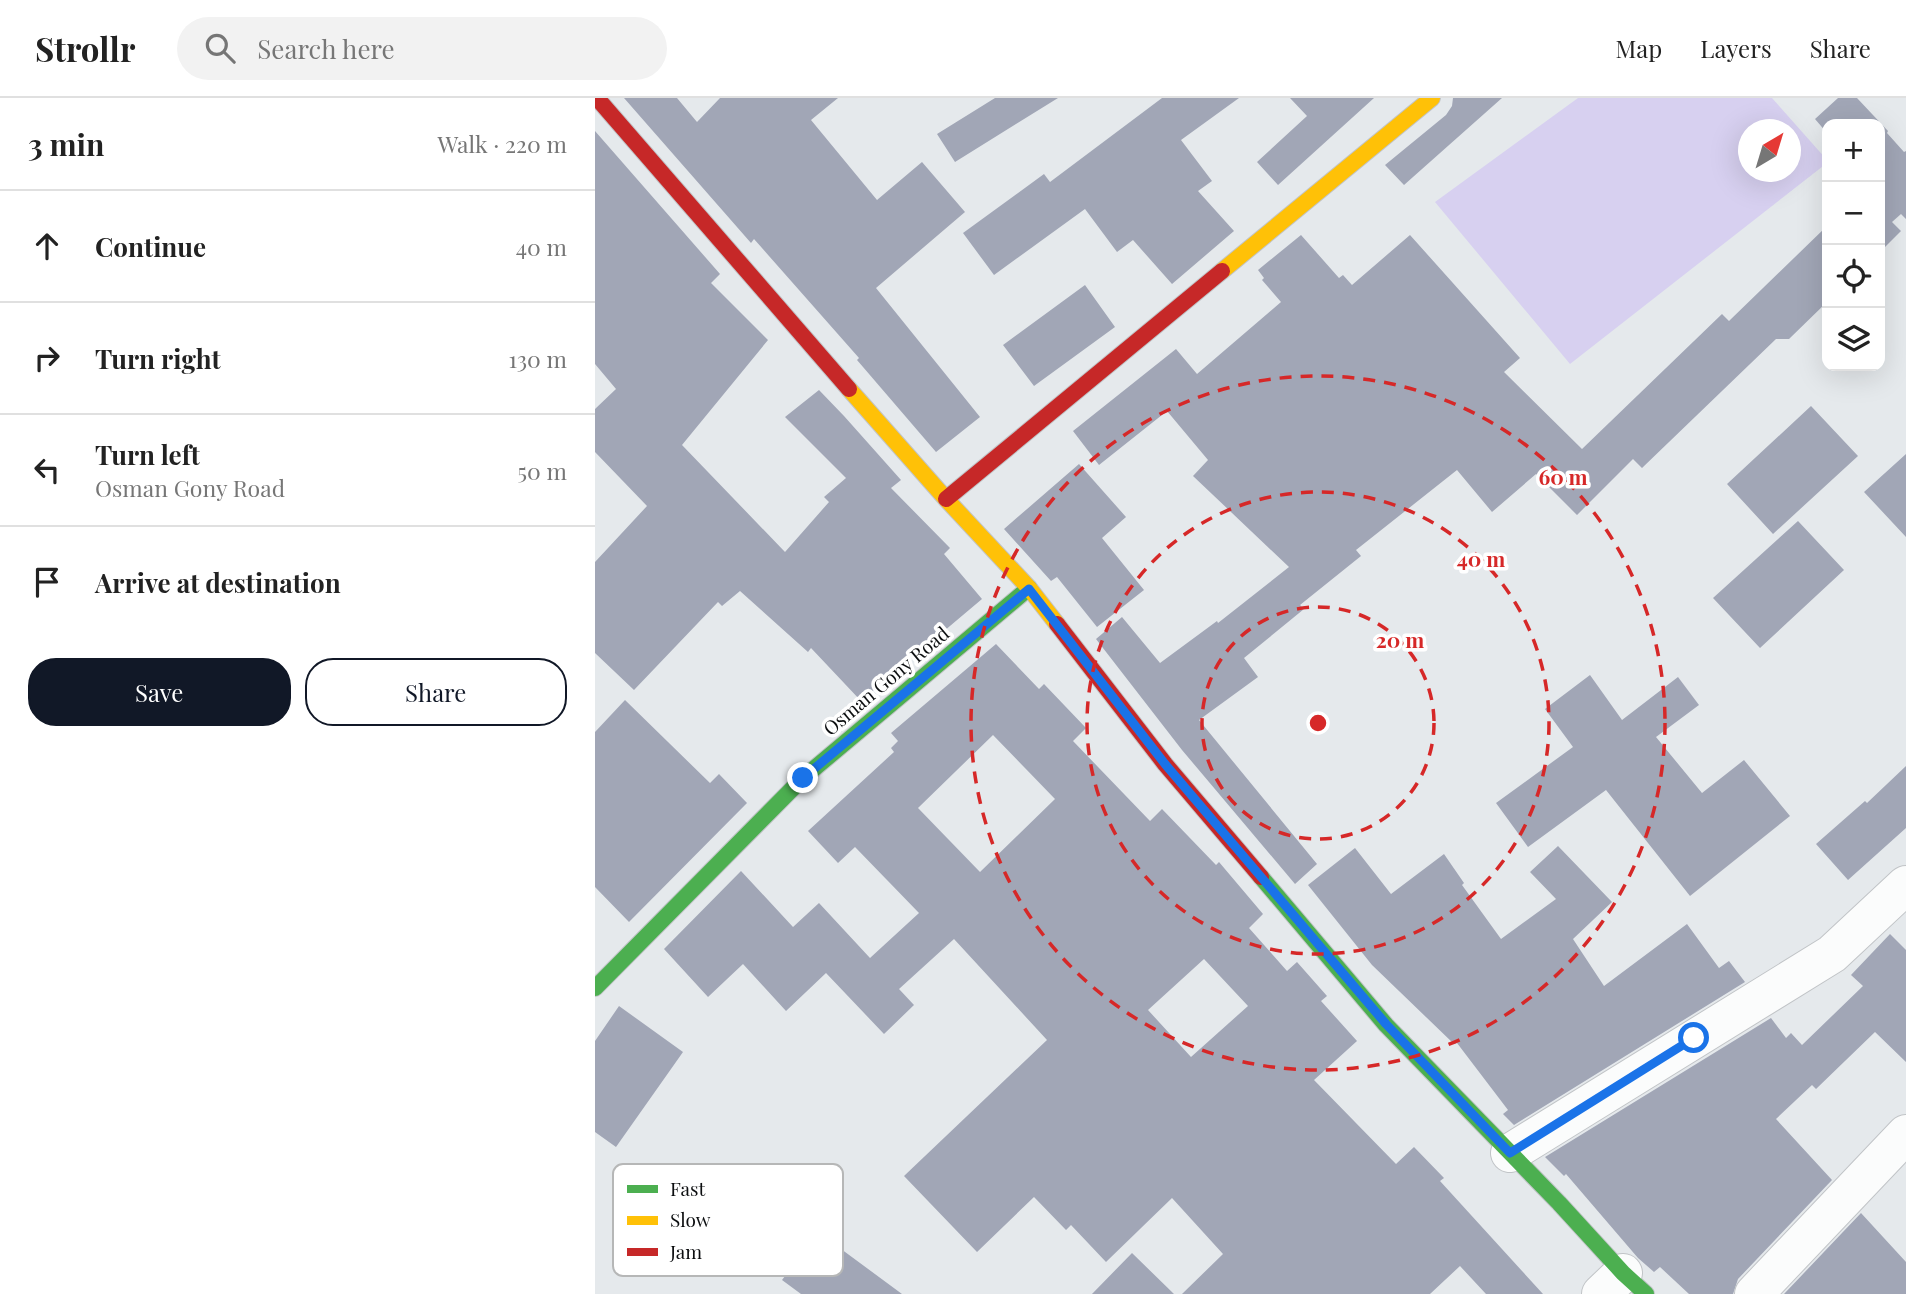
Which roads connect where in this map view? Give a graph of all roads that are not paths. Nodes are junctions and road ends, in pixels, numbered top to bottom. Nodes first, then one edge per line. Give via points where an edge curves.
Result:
1 (597, 98) edge
2 (1432, 98) edge
3 (946, 499) junction
4 (1029, 589) junction
5 (1906, 886) edge
6 (595, 988) edge
7 (1906, 1134) edge
8 (1510, 1153) junction
9 (1623, 1287) edge
10 (1754, 1294) edge

1 - 3 street
2 - 3 street
3 - 4 street
4 - 6 street, Osman Gony Road via 803,778
4 - 8 street via 1165,764 1386,1024
5 - 8 street via 1832,954
7 - 10 street
8 - 9 street

